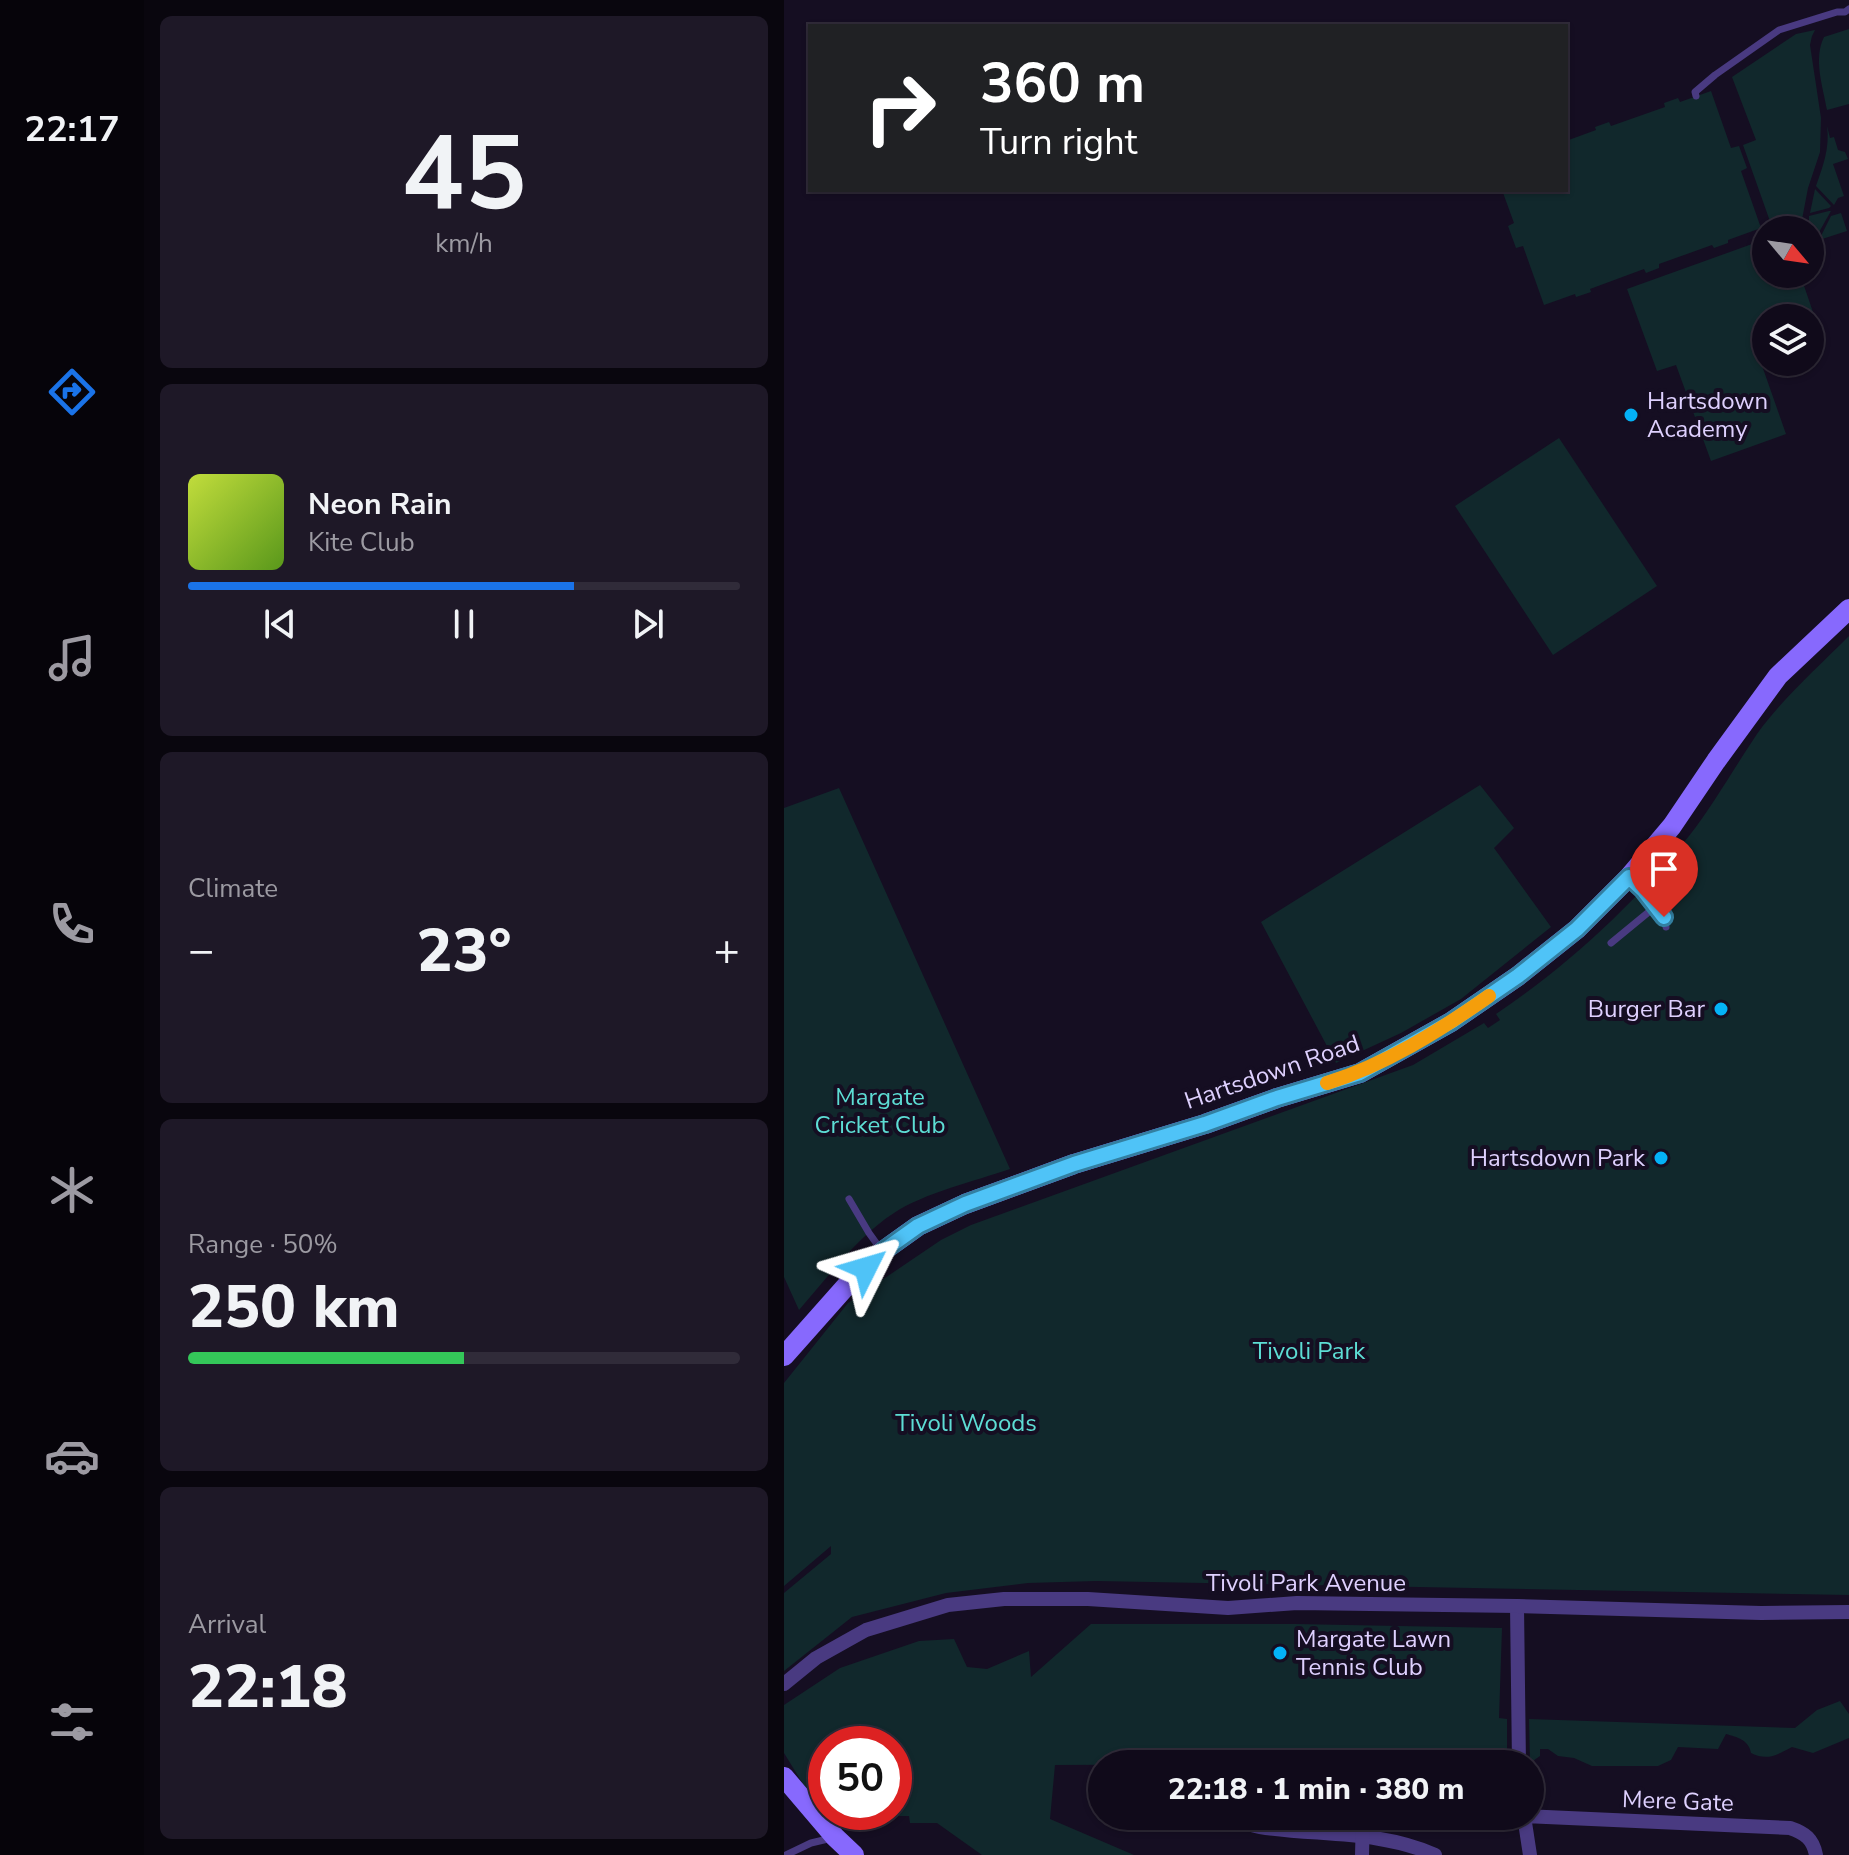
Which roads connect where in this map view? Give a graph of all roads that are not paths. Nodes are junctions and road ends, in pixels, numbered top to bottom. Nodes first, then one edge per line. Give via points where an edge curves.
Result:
1 (1849, 9) edge
2 (1696, 96) dead end
3 (1849, 609) edge
4 (1629, 877) junction
5 (1656, 906) junction
6 (1666, 927) dead end
7 (1611, 943) dead end
8 (849, 1199) dead end
9 (883, 1251) junction
10 (784, 1356) edge
11 (1517, 1606) junction
12 (1849, 1612) edge
13 (784, 1684) edge
14 (1519, 1750) edge
15 (784, 1777) edge
16 (1292, 1830) edge
17 (1362, 1830) edge
18 (1362, 1836) junction
19 (835, 1837) junction
20 (786, 1855) edge
21 (854, 1855) edge
22 (1362, 1855) edge
23 (1435, 1855) edge
24 (1530, 1855) edge
25 (1816, 1855) edge

1 - 2 lane via 1779,30 1702,86
3 - 4 main road, Hartsdown Road via 1778,676 1672,826
4 - 5 lane
4 - 9 main road, Hartsdown Road via 1577,929 1518,976 1451,1022 1360,1073 965,1204 918,1226
5 - 6 lane
5 - 7 lane
8 - 9 lane
9 - 10 main road, Hartsdown Road
11 - 12 street, Tivoli Park Avenue
11 - 13 street, Tivoli Park Avenue via 1297,1603 1228,1608 1004,1599 948,1605 866,1630 816,1658
11 - 14 street
15 - 19 main road
16 - 18 street
17 - 18 street
18 - 22 street
18 - 23 street
19 - 20 lane
19 - 21 main road
24 - 25 street, Mere Gate via 1524,1816 1790,1828 1811,1840

